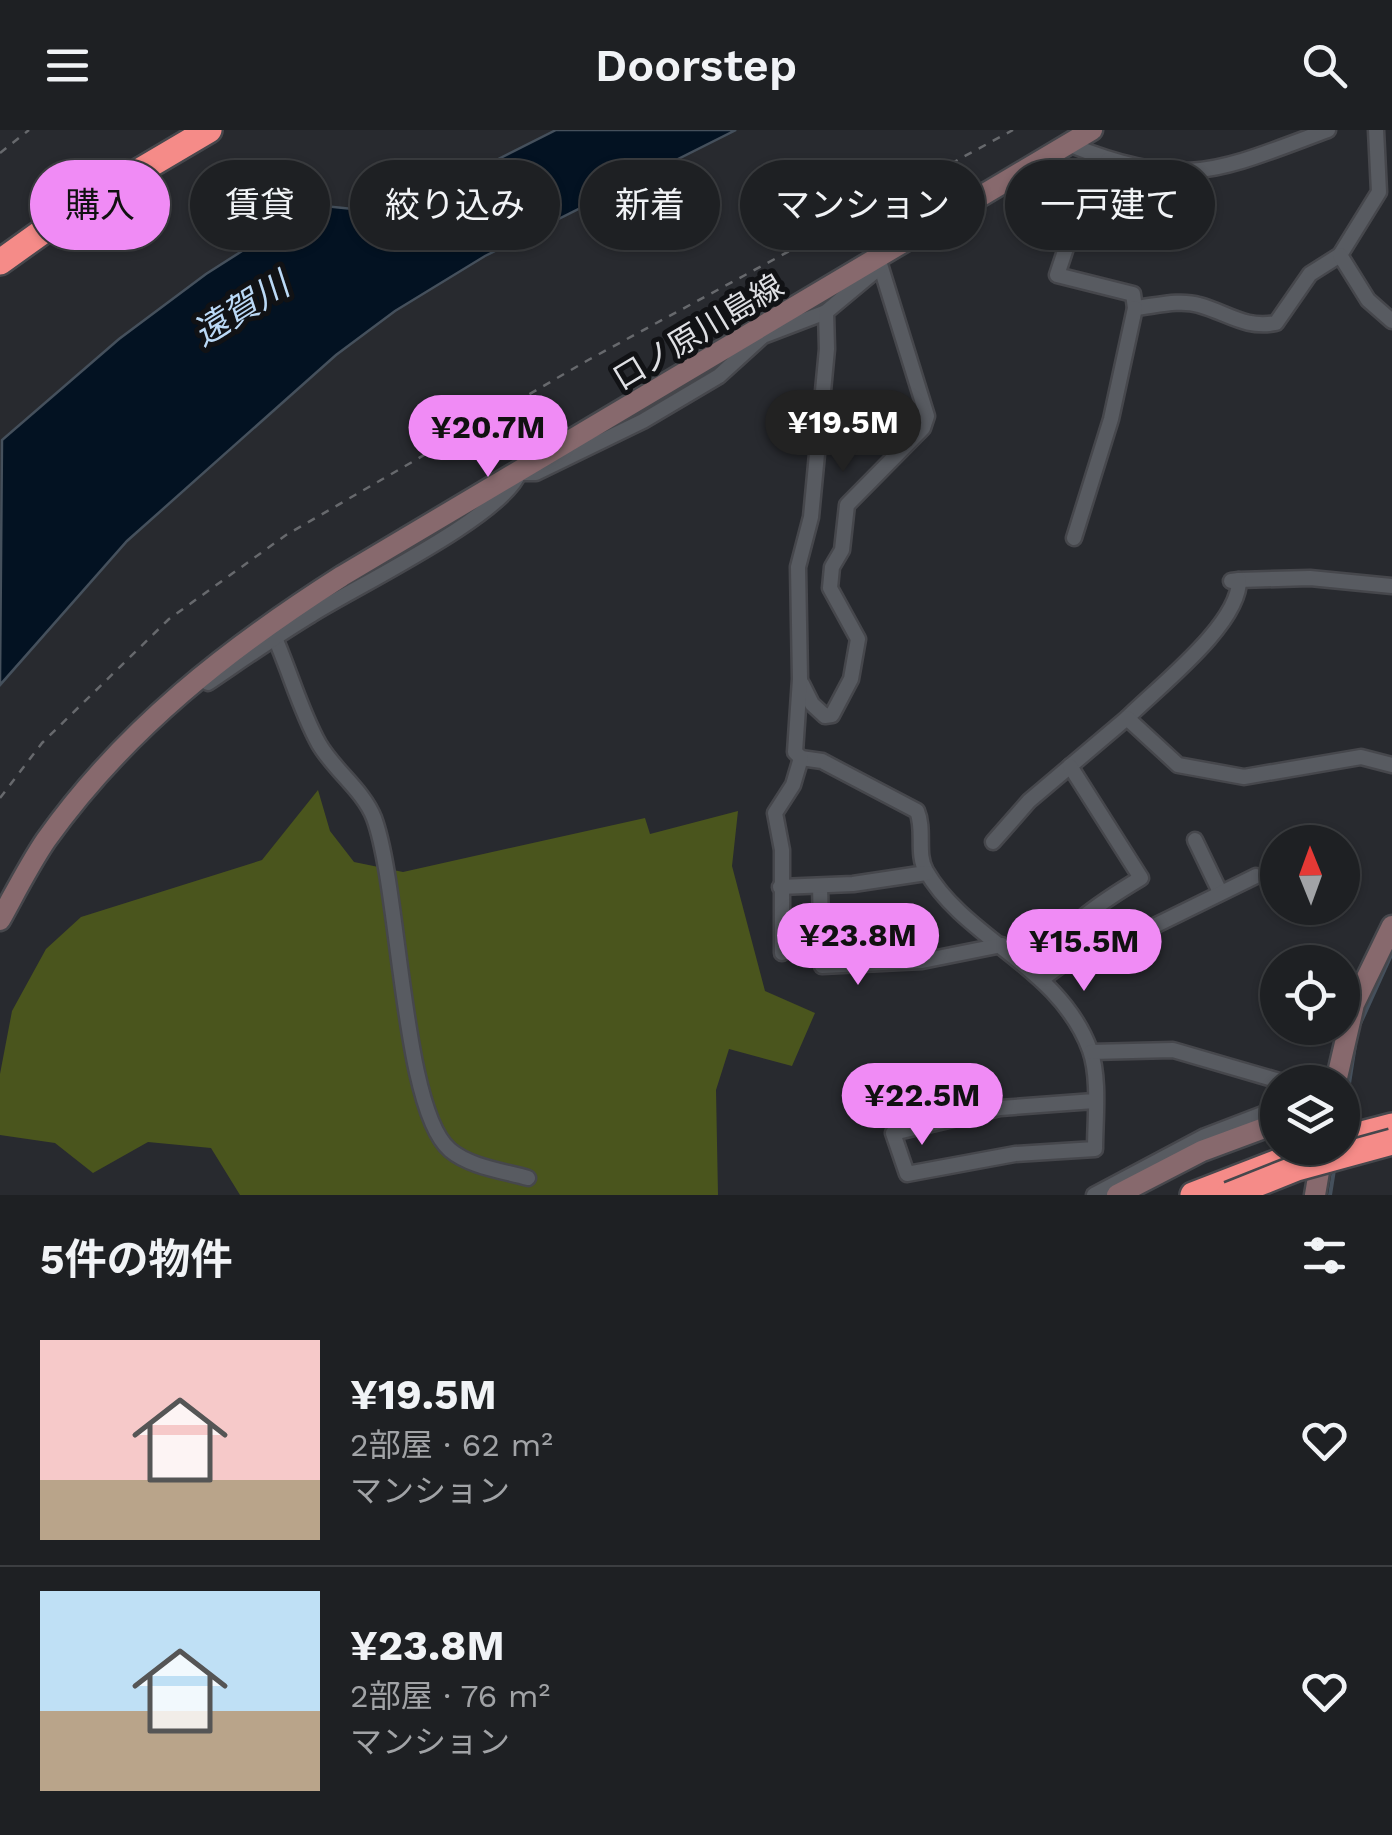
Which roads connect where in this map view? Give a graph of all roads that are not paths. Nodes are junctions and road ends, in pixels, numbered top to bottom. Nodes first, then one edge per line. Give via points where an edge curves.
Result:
1 (209, 130) edge
2 (1092, 130) edge
3 (1328, 130) edge
4 (1376, 130) edge
5 (1068, 144) junction
6 (1108, 160) edge
7 (1215, 170) edge
8 (1065, 250) edge
9 (1340, 255) junction
10 (0, 262) edge
11 (879, 264) junction
12 (1135, 308) junction
13 (826, 312) junction
14 (1392, 322) edge
15 (761, 334) junction
16 (520, 473) junction
17 (1074, 538) dead end
18 (1392, 586) edge
19 (275, 638) junction
20 (800, 679) junction
21 (168, 704) junction
22 (1127, 718) junction
23 (801, 758) junction
24 (1392, 765) edge
25 (1070, 766) junction
26 (1195, 840) dead end
27 (993, 842) dead end
28 (926, 873) junction
29 (1256, 876) dead end
30 (820, 886) junction
31 (780, 887) junction
32 (1220, 892) junction
33 (0, 920) edge
34 (1392, 926) edge
35 (1002, 946) junction
36 (782, 952) dead end
37 (1037, 975) junction
38 (1092, 1052) junction
39 (1340, 1065) edge
40 (1260, 1075) edge
41 (1094, 1100) junction
42 (1260, 1115) edge
43 (1392, 1126) edge
44 (1260, 1129) edge
45 (1360, 1134) edge
46 (1392, 1142) edge
47 (1276, 1165) edge
48 (1320, 1165) edge
49 (528, 1178) dead end
50 (1230, 1186) edge
51 (1094, 1195) edge
52 (1117, 1195) edge
53 (1193, 1195) edge
54 (1315, 1195) edge

1 - 10 highway
2 - 5 main road, 口ノ原川島線
3 - 7 street
4 - 9 street via 1379,192
5 - 6 street
5 - 11 main road, 口ノ原川島線
8 - 12 street via 1057,275 1133,294
9 - 12 street via 1310,274 1276,323 1247,326 1196,303
9 - 14 street via 1368,300
11 - 13 street
11 - 15 main road, 口ノ原川島線
11 - 20 street via 927,416 923,428 846,505 830,588 858,639 851,679 832,716 812,704
12 - 17 street via 1111,418
13 - 15 street
13 - 20 street via 811,518 798,567
15 - 16 main road, 口ノ原川島線
16 - 19 street via 514,486 465,523
16 - 21 main road, 口ノ原川島線 via 271,621
18 - 22 street via 1310,578 1235,581 1238,600 1224,619
19 - 21 street
19 - 49 street via 319,744 372,813 415,1062 440,1140 475,1163
20 - 23 street via 795,752
21 - 33 main road, 口ノ原川島線 via 56,828
22 - 24 street via 1178,765 1244,778 1361,757
22 - 25 street
23 - 28 street via 822,761 918,811
23 - 31 street via 775,814
25 - 27 street
25 - 37 street via 1141,878 1058,935
26 - 32 street
28 - 30 street
28 - 35 street
29 - 32 street
30 - 31 street
30 - 35 street via 822,966 922,961
31 - 36 street
32 - 37 street via 1144,930 1096,940
34 - 39 main road via 1354,1004
35 - 37 street
37 - 38 street via 1067,1007
38 - 40 street via 1172,1050
38 - 41 street
41 - 41 street via 1096,1150 1015,1154 906,1174 893,1132 1000,1108
42 - 51 street
43 - 45 highway
44 - 52 main road
46 - 50 highway, bridge
47 - 50 highway
48 - 54 main road
50 - 53 highway

